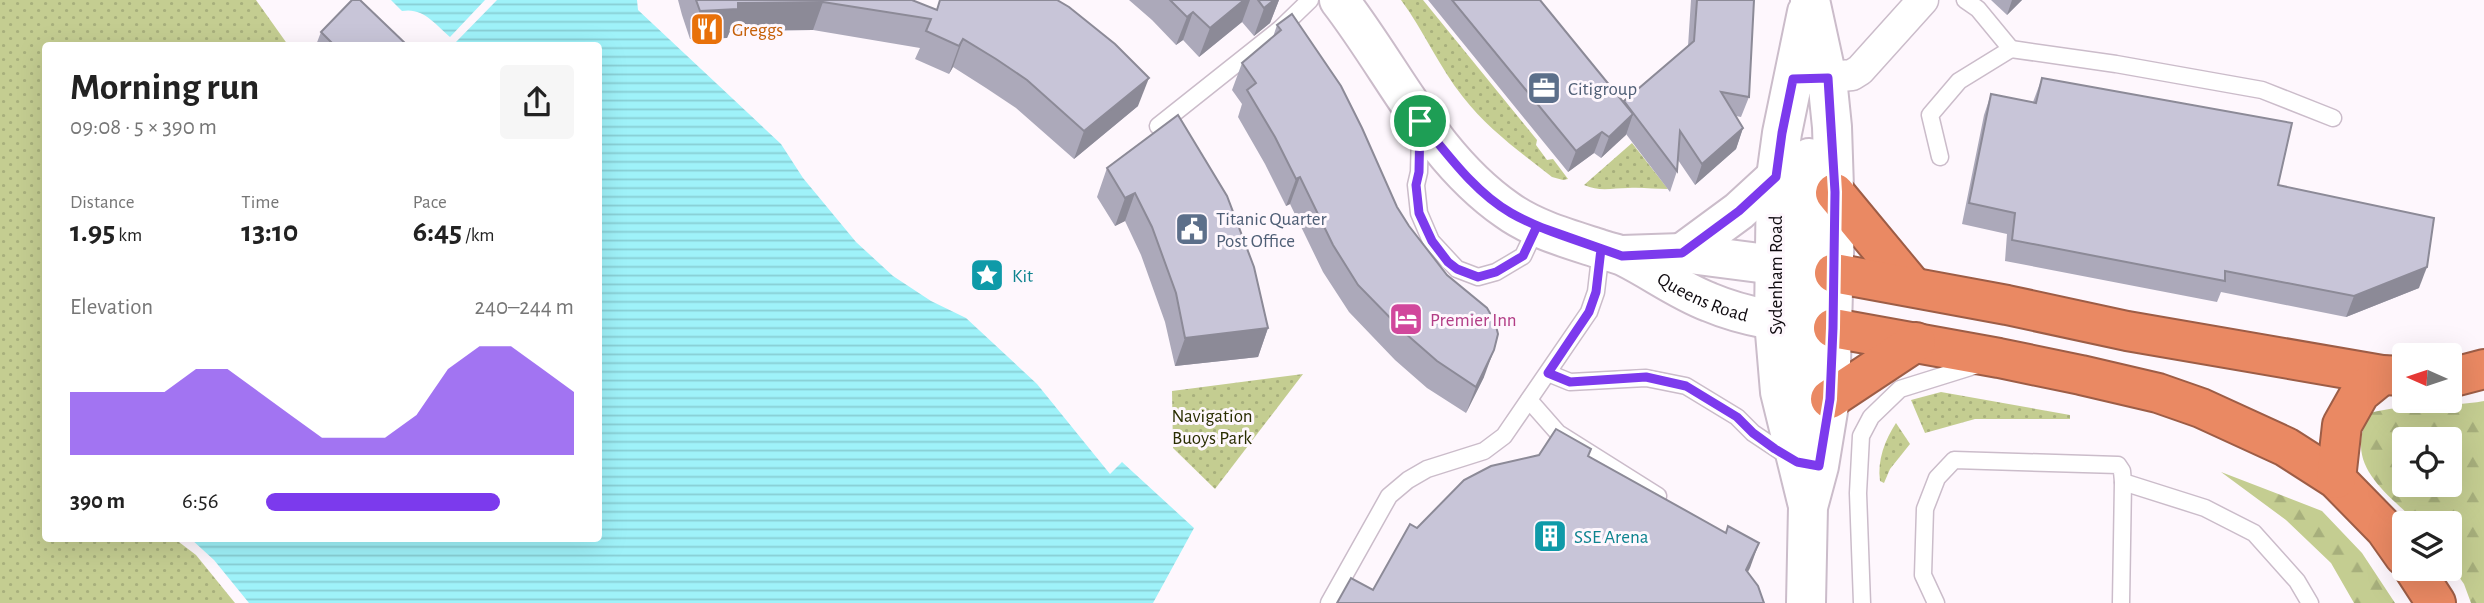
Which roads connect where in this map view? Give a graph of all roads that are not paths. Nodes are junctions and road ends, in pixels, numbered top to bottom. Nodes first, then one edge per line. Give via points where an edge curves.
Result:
1 (1310, 0) edge
2 (1339, 0) edge
3 (1809, 0) edge
4 (1923, 0) edge
5 (1965, 0) edge
6 (2011, 50) junction
7 (1814, 71) junction
8 (2333, 118) dead end
9 (1420, 121) junction
10 (1157, 126) dead end
11 (1940, 157) dead end
12 (1776, 177) junction
13 (1835, 192) junction
14 (1537, 226) junction
15 (1611, 252) junction
16 (1682, 253) junction
17 (1805, 269) junction
18 (1912, 286) junction
19 (1804, 325) junction
20 (1916, 342) junction
21 (2000, 358) junction
22 (2484, 369) edge
23 (1548, 373) junction
24 (2462, 375) edge
25 (2392, 376) edge
26 (2392, 377) edge
27 (1830, 399) junction
28 (1529, 400) junction
29 (1803, 458) junction
30 (2336, 479) junction
31 (2123, 482) junction
32 (1676, 508) edge
33 (2392, 539) edge
34 (2422, 581) edge
35 (1329, 603) edge
36 (1806, 603) edge
37 (1862, 603) edge
38 (1936, 603) edge
39 (2121, 603) edge
40 (2310, 603) edge
41 (2436, 603) edge

1 - 10 lane
2 - 9 street, Queens Road
3 - 7 street, Sydenham Road
4 - 7 street via 1860,70 1852,75
5 - 6 lane
6 - 8 lane via 2262,90
6 - 11 lane via 1959,81 1930,115
7 - 12 street, Sydenham Road via 1782,133
7 - 13 street, Sydenham Road
7 - 17 street
9 - 14 street, Queens Road via 1488,195
9 - 14 lane via 1419,213 1448,262 1478,277 1496,272 1523,256
12 - 16 street
12 - 17 street, Sydenham Road
13 - 17 street, Sydenham Road
13 - 18 highway
14 - 15 street, Queens Road
15 - 16 street, Queens Road
15 - 19 street, Queens Road via 1706,301 1739,313
15 - 23 lane via 1589,312
16 - 17 street, Queens Road
17 - 18 highway
17 - 19 street, Sydenham Road
17 - 19 street, Sydenham Road
18 - 25 highway via 2127,331
19 - 20 highway
19 - 27 street, Sydenham Road
19 - 29 street
20 - 21 highway
20 - 27 highway
21 - 30 highway via 2158,393 2201,408 2286,447
21 - 37 lane via 1900,389 1871,417 1859,452
22 - 24 highway
23 - 28 lane
23 - 29 lane via 1570,382 1646,377 1686,386 1737,417 1763,441
26 - 30 highway via 2360,393 2342,425
27 - 29 street, Sydenham Road
28 - 32 lane via 1558,433
28 - 35 lane via 1504,436 1484,451 1427,469 1389,496
29 - 36 street, Sydenham Road via 1808,507
30 - 33 highway
31 - 38 lane via 2118,465 1954,460 1937,478 1925,509 1923,575
31 - 39 lane
31 - 40 lane via 2205,508 2254,533 2297,581
34 - 41 highway

